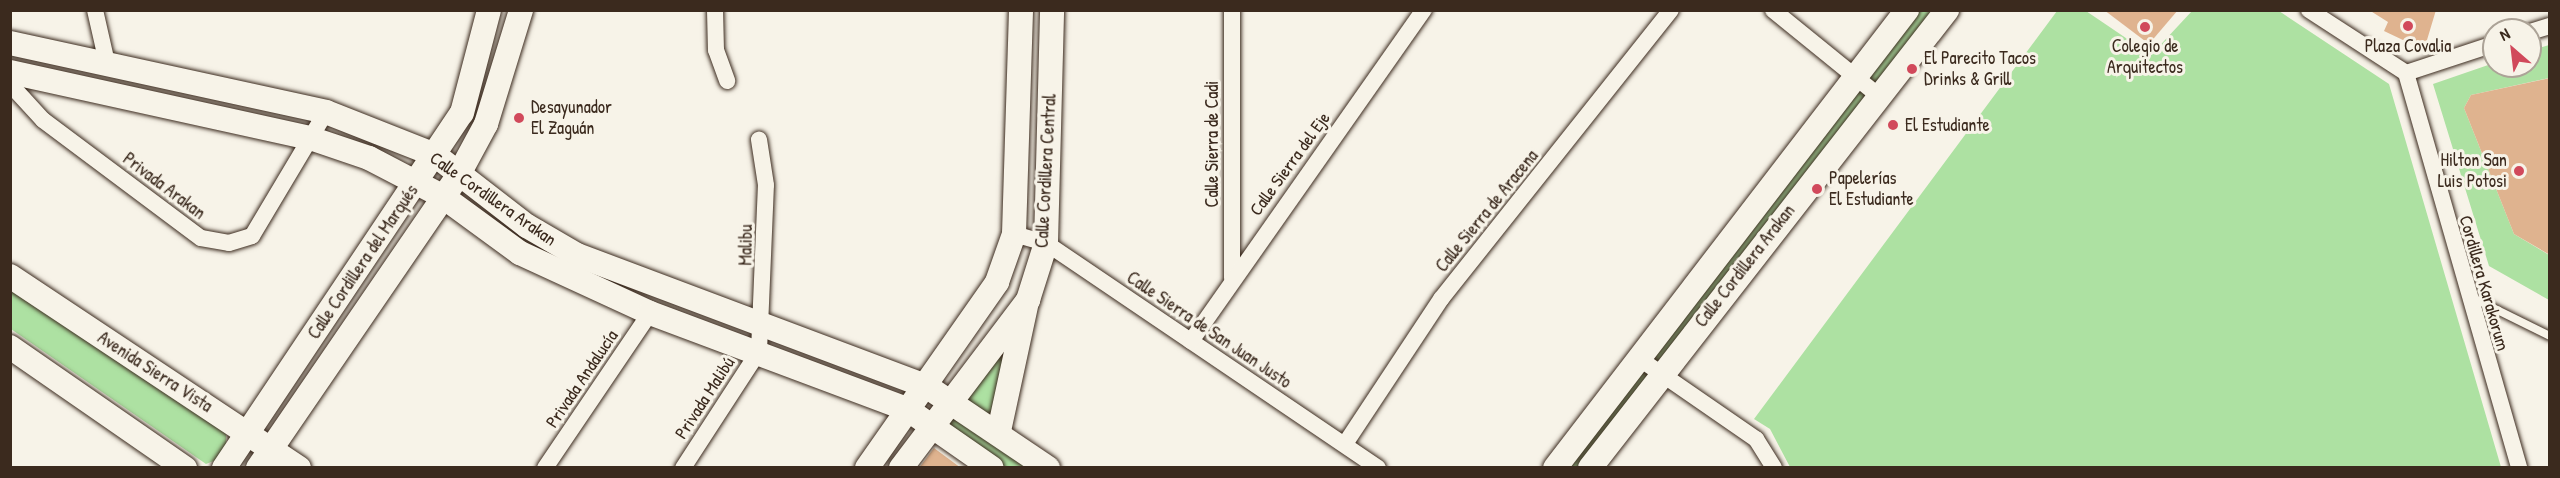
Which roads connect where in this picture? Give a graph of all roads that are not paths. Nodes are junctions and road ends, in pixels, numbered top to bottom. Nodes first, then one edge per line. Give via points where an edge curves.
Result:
1 (95, 10) edge
2 (489, 10) edge
3 (521, 10) edge
4 (716, 10) edge
5 (1021, 10) edge
6 (1052, 10) edge
7 (1232, 10) edge
8 (1671, 10) edge
9 (1773, 10) edge
10 (1906, 10) edge
11 (1947, 10) edge
12 (2309, 10) edge
13 (1423, 11) edge
14 (10, 43) edge
15 (2482, 48) edge
16 (108, 67) junction
17 (10, 72) edge
18 (2406, 73) junction
19 (1856, 80) junction
20 (727, 81) dead end
21 (10, 84) edge
22 (1879, 96) junction
23 (326, 112) junction
24 (310, 138) junction
25 (759, 140) dead end
26 (435, 155) junction
27 (459, 174) junction
28 (418, 181) junction
29 (442, 196) junction
30 (1014, 234) junction
31 (1046, 243) junction
32 (10, 276) edge
33 (1232, 278) junction
34 (2466, 294) junction
35 (1028, 300) junction
36 (650, 313) junction
37 (763, 322) junction
38 (2550, 336) edge
39 (1191, 341) junction
40 (10, 346) edge
41 (759, 351) junction
42 (1637, 357) junction
43 (1659, 375) junction
44 (926, 386) junction
45 (950, 400) junction
46 (907, 409) junction
47 (932, 424) junction
48 (999, 431) junction
49 (248, 433) junction
50 (1345, 444) junction
51 (264, 458) edge
52 (1774, 467) edge
53 (184, 468) edge
54 (224, 468) edge
55 (299, 468) edge
56 (545, 468) edge
57 (683, 468) edge
58 (867, 468) edge
59 (901, 468) edge
60 (992, 468) edge
61 (1048, 468) edge
62 (1378, 468) edge
63 (1555, 468) edge
64 (1590, 468) edge
65 (2519, 468) edge

1 - 16 street
2 - 26 street, Calle Cordillera del Marqués via 462,113
3 - 27 street, Calle Cordillera del Marqués via 486,124
4 - 20 street via 716,50
5 - 30 street, Calle Cordillera Central
6 - 31 street, Calle Cordillera Central
7 - 33 street, Calle Sierra de Cadi
8 - 50 street, Calle Sierra de Aracena via 1441,299
9 - 19 street
10 - 19 street, Calle Cordillera Arakan
11 - 22 street, Calle Cordillera Arakan
12 - 18 street
13 - 33 street, Calle Sierra del Eje
14 - 16 street, Calle Cordillera Arakan
15 - 18 street
16 - 23 street, Calle Cordillera Arakan
17 - 24 street, Calle Cordillera Arakan
18 - 34 street, Cordillera Karakorum
19 - 22 street
19 - 42 street, Calle Cordillera Arakan
21 - 24 street, Privada Arakan via 71,141 201,238 220,242 252,236
22 - 43 street, Calle Cordillera Arakan
23 - 24 street, Privada Arakan
23 - 26 street, Calle Cordillera Arakan
24 - 28 street, Calle Cordillera Arakan
25 - 37 street, Malibu via 766,185
26 - 27 street, Calle Cordillera Arakan
26 - 28 street, Calle Cordillera del Marqués
27 - 29 street, Calle Cordillera del Marqués
27 - 37 street, Calle Cordillera Arakan via 577,255
28 - 29 street, Calle Cordillera Arakan
28 - 49 street, Calle Cordillera del Marqués
29 - 36 street, Calle Cordillera Arakan via 520,253
29 - 51 street, Calle Cordillera del Marqués
30 - 31 street, Calle Sierra de San Juan Justo
30 - 44 street, Calle Cordillera Central via 997,282
31 - 35 street, Calle Cordillera Central
31 - 39 street, Calle Sierra de San Juan Justo
32 - 49 street, Avenida Sierra Vista
33 - 39 street, Calle Sierra del Eje
34 - 38 lane
34 - 65 street, Cordillera Karakorum
35 - 45 street, Calle Cordillera Central
35 - 48 street
36 - 41 street, Calle Cordillera Arakan
36 - 56 street, Privada Andalucía
37 - 41 street, Malibu
37 - 44 street, Calle Cordillera Arakan
39 - 50 street, Calle Sierra de San Juan Justo
40 - 53 street
41 - 46 street, Calle Cordillera Arakan
41 - 57 street, Privada Malibú
42 - 43 street
42 - 63 street, Calle Cordillera Arakan
43 - 52 street via 1756,439
43 - 64 street, Calle Cordillera Arakan
44 - 45 street, Calle Cordillera Arakan
44 - 46 street, Calle Cordillera Central
45 - 47 street, Calle Cordillera Central
45 - 48 street, Calle Cordillera Arakan
46 - 47 street, Calle Cordillera Arakan
46 - 58 street, Calle Cordillera Central
47 - 59 street, Calle Cordillera Central
47 - 60 street, Calle Cordillera Arakan
48 - 61 street, Calle Cordillera Arakan
49 - 51 street, Avenida Sierra Vista
49 - 54 street, Calle Cordillera del Marqués
50 - 62 street, Calle Sierra de San Juan Justo
51 - 55 street, Avenida Sierra Vista

